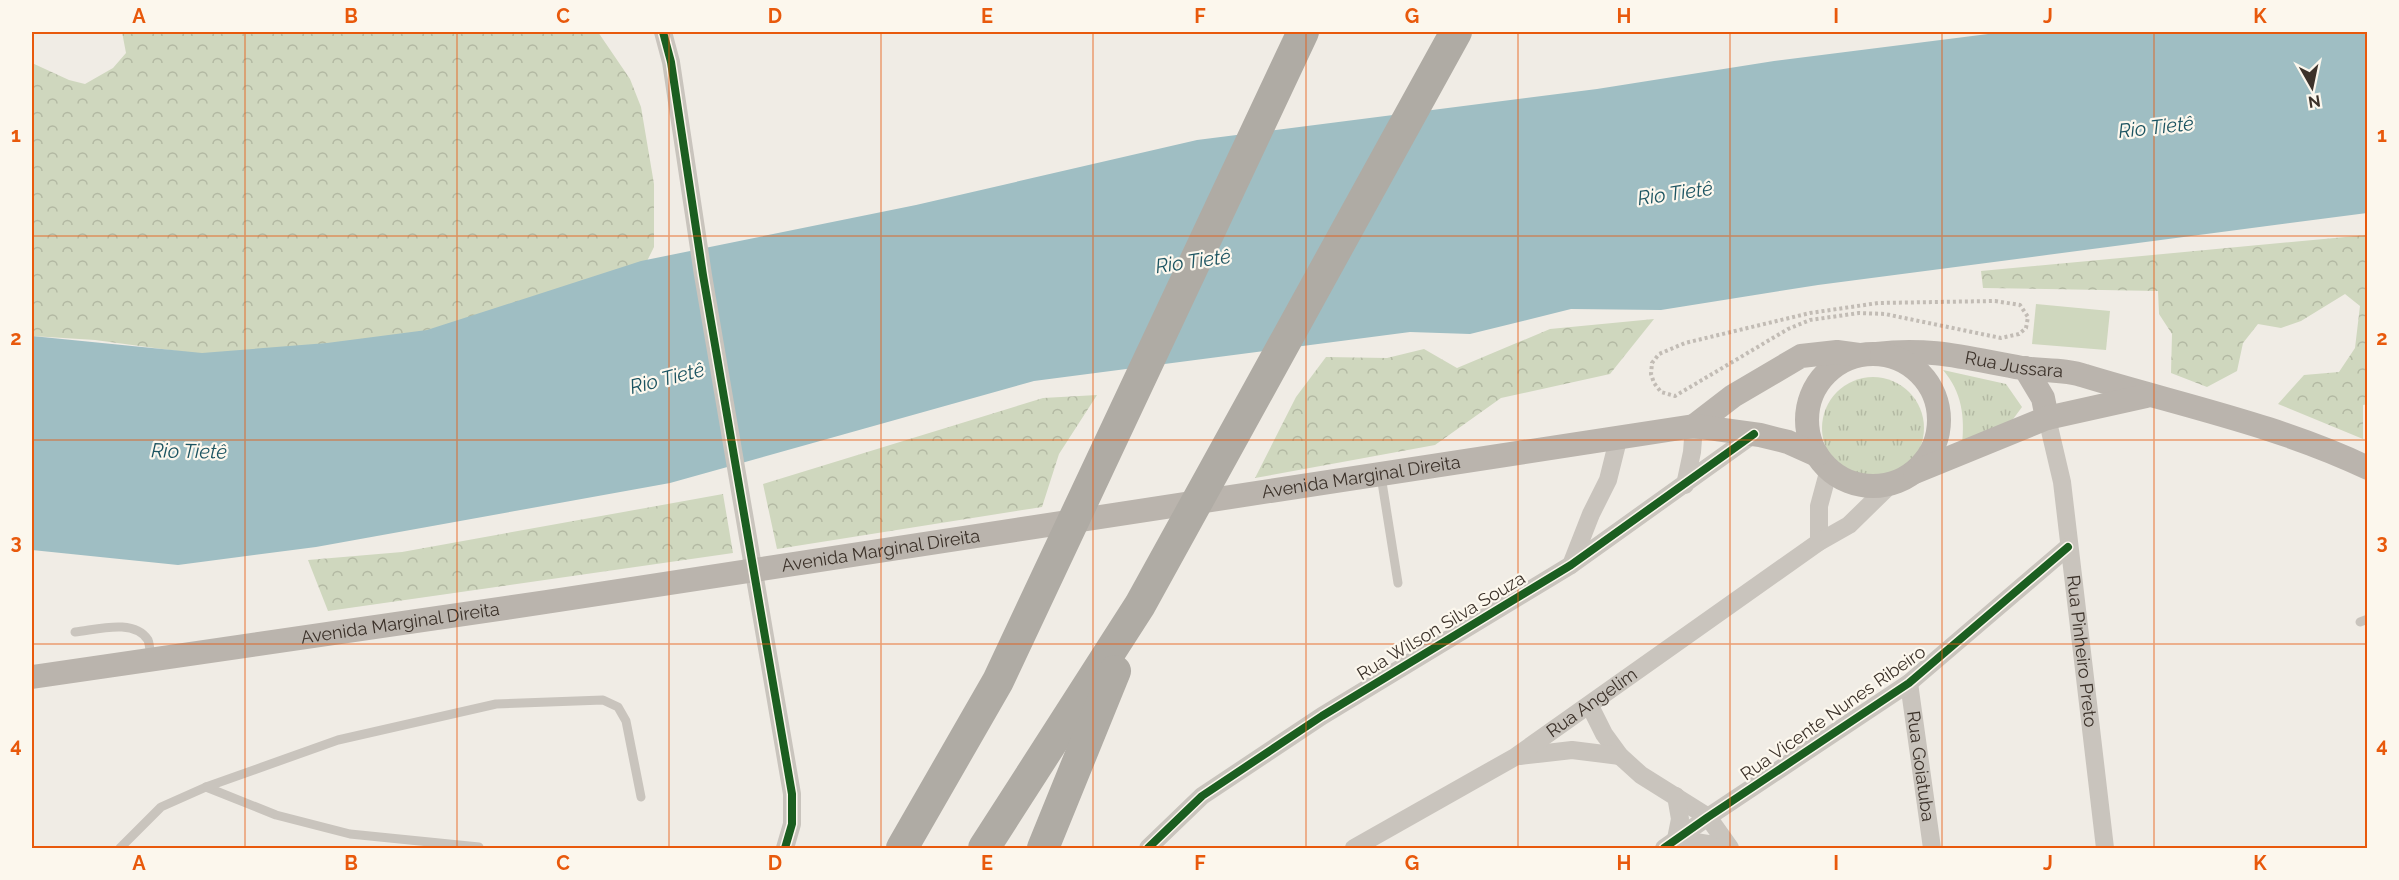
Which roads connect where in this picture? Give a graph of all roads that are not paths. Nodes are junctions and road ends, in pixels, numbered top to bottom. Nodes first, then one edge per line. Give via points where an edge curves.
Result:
1 (663, 32) edge
2 (1303, 32) edge
3 (1456, 32) edge
4 (1869, 354) junction
5 (2025, 368) junction
6 (2148, 395) junction
7 (2047, 418) junction
8 (1694, 426) junction
9 (1754, 434) junction
10 (1619, 436) junction
11 (1823, 462) junction
12 (2367, 468) edge
13 (1380, 474) junction
14 (1902, 478) junction
15 (1685, 485) junction
16 (1819, 542) junction
17 (2068, 547) junction
18 (1571, 565) junction
19 (1398, 583) dead end
20 (1147, 593) junction
21 (75, 632) dead end
22 (151, 659) junction
23 (32, 677) edge
24 (1909, 683) junction
25 (991, 693) junction
26 (1590, 706) junction
27 (1620, 756) junction
28 (1515, 757) junction
29 (206, 787) junction
30 (1676, 796) junction
31 (641, 797) dead end
32 (1707, 817) junction
33 (1670, 844) edge
34 (479, 846) dead end
35 (120, 849) edge
36 (785, 849) edge
37 (902, 849) edge
38 (927, 849) edge
39 (984, 849) edge
40 (1043, 849) edge
41 (1148, 849) edge
42 (1354, 849) edge
43 (1717, 849) edge
44 (1730, 849) edge
45 (1932, 849) edge
46 (2105, 849) edge

1 - 36 street via 792,794 792,824
2 - 25 highway
3 - 20 highway
4 - 5 main road, Rua Jussara via 1928,351
4 - 8 main road via 1801,356 1732,396
4 - 11 main road via 1841,362 1824,375 1812,393 1808,435
4 - 14 main road via 1899,359 1919,372 1932,390 1939,412 1938,435 1929,456
5 - 6 main road, Rua Jussara via 2085,375
5 - 7 main road via 2043,398
6 - 7 main road, Rua Jussara
6 - 12 main road, Rua Jussara via 2286,433
7 - 14 main road, Rua Jussara
7 - 17 street, Rua Pinheiro Preto via 2062,482
8 - 9 main road, Avenida Marginal Direita
8 - 10 main road, Avenida Marginal Direita
8 - 15 street
9 - 11 main road, Avenida Marginal Direita via 1788,441
9 - 15 street, Rua Wilson Silva Souza
10 - 13 main road, Avenida Marginal Direita
10 - 18 street via 1608,480
11 - 14 main road via 1848,481 1869,486
11 - 16 street
13 - 19 lane
13 - 22 main road, Avenida Marginal Direita
14 - 16 street, Rua Angelim via 1849,525
15 - 18 street, Rua Wilson Silva Souza
16 - 26 street, Rua Angelim
17 - 24 street, Rua Vicente Nunes Ribeiro
17 - 46 street, Rua Pinheiro Preto
18 - 41 street, Rua Wilson Silva Souza via 1271,748 1202,796
20 - 39 highway
20 - 40 highway
21 - 22 lane via 124,627 136,630 148,641
22 - 23 main road, Avenida Marginal Direita
24 - 32 street, Rua Vicente Nunes Ribeiro
24 - 45 street, Rua Goiatuba
25 - 37 highway
25 - 38 highway
26 - 27 street
26 - 28 street, Rua Angelim
27 - 28 street via 1572,750
27 - 30 street via 1641,775
28 - 42 street, Rua Angelim
29 - 31 lane via 338,740 496,704 603,699 618,706 626,721
29 - 34 lane via 276,814 350,834
29 - 35 lane via 161,807
30 - 32 street
30 - 33 street via 1680,819
32 - 33 street, Rua Vicente Nunes Ribeiro
32 - 44 street
33 - 43 street via 1708,844

